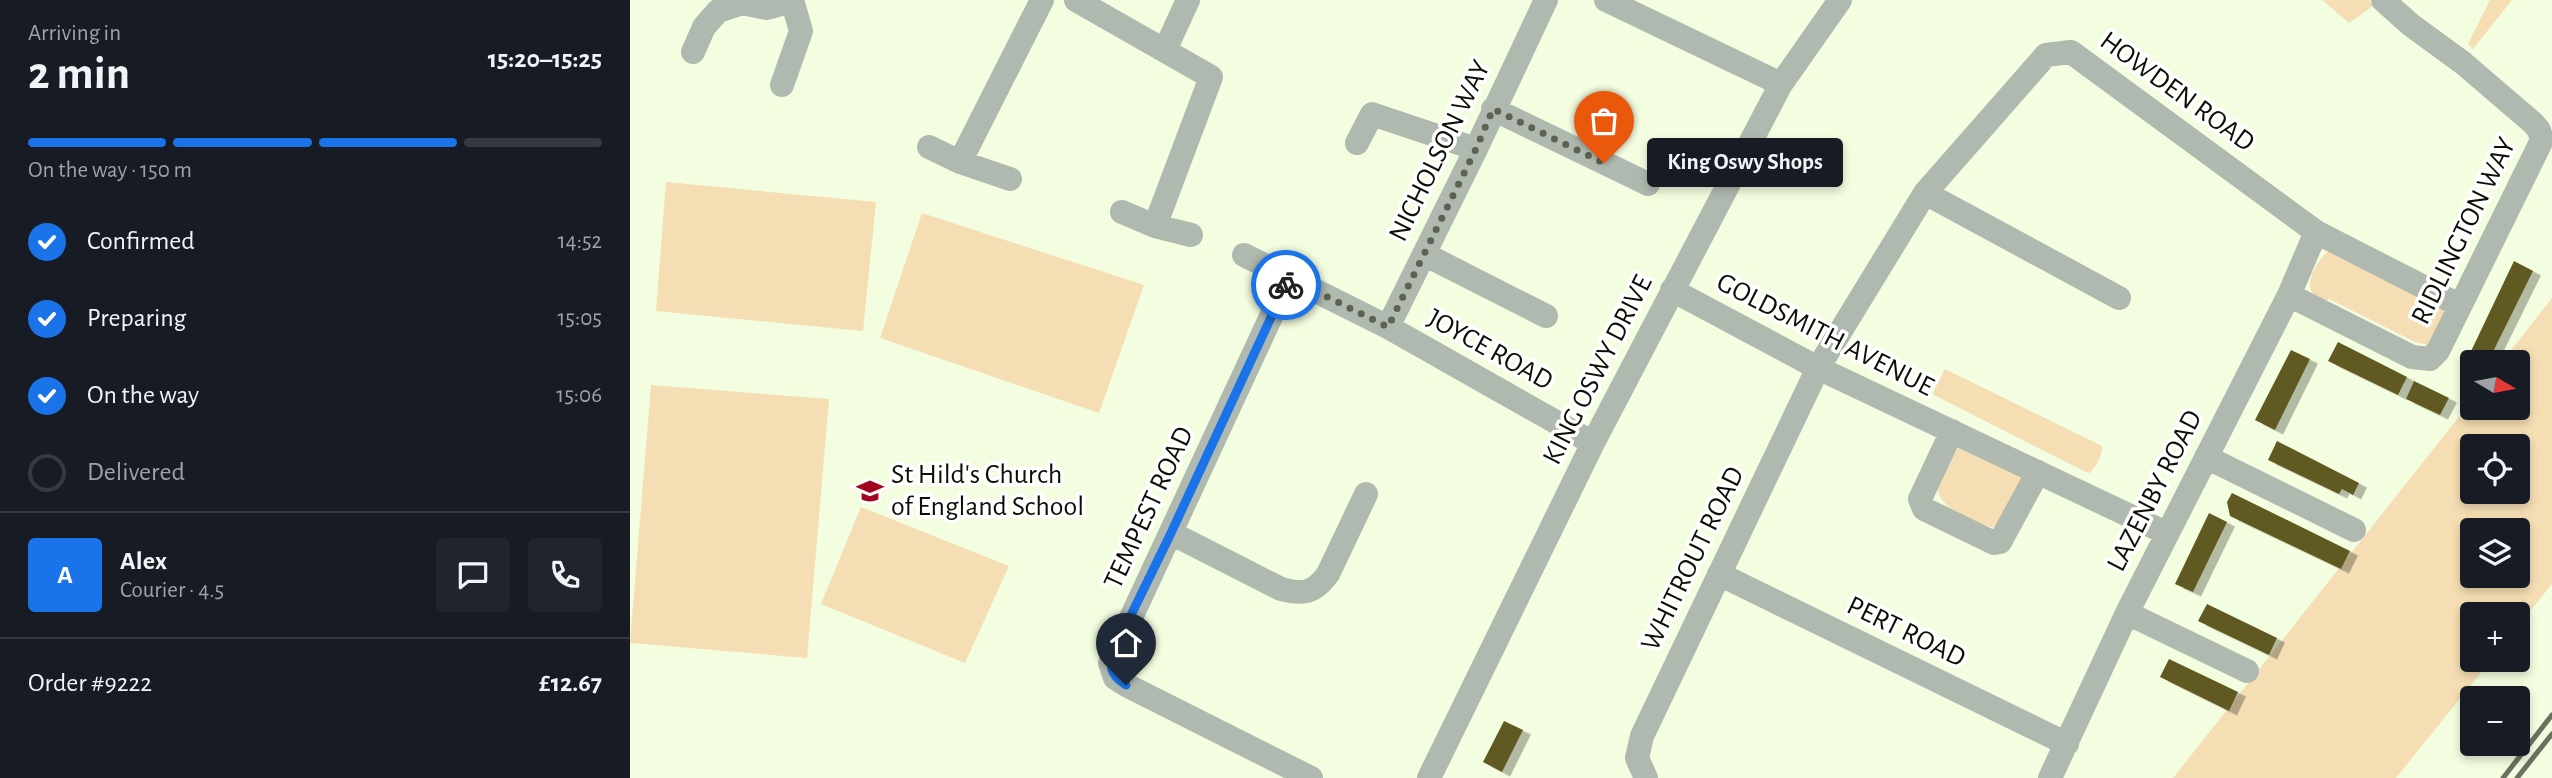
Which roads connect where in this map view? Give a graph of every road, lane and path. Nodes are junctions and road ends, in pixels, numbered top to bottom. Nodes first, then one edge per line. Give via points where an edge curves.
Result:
1 (1042, 0) edge
2 (1076, 0) edge
3 (1188, 0) edge
4 (1546, 0) edge
5 (1606, 0) edge
6 (1840, 0) edge
7 (2383, 0) edge
8 (792, 1) edge
9 (1165, 50) junction
10 (693, 52) dead end
11 (1781, 84) junction
12 (782, 85) dead end
13 (1493, 109) junction
14 (1357, 143) dead end
15 (929, 147) dead end
16 (1476, 149) junction
17 (960, 162) junction
18 (1002, 176) dead end
19 (1648, 184) dead end
20 (1925, 193) junction
21 (1122, 212) dead end
22 (1155, 226) junction
23 (2316, 232) junction
24 (1191, 235) dead end
25 (1424, 254) junction
26 (1244, 255) dead end
27 (1289, 278) junction
28 (1672, 290) junction
29 (2289, 295) junction
30 (2119, 299) dead end
31 (2459, 305) junction
32 (1546, 316) dead end
33 (1388, 327) junction
34 (1818, 368) junction
35 (1952, 432) junction
36 (1594, 443) junction
37 (2206, 457) junction
38 (2038, 472) junction
39 (1366, 494) dead end
40 (2354, 530) dead end
41 (1171, 533) junction
42 (2166, 534) junction
43 (1719, 574) junction
44 (2127, 613) junction
45 (2247, 671) dead end
46 (2067, 744) junction
47 (1311, 778) edge
48 (1429, 778) edge
49 (1646, 778) edge
50 (2050, 778) edge

1 - 17 street
2 - 9 street
3 - 9 street
4 - 13 street, NICHOLSON WAY
5 - 11 street
6 - 11 street, KING OSWY DRIVE
7 - 31 street, RIDLINGTON WAY via 2463,63 2539,130 2542,140
8 - 10 street via 767,8 742,3 728,7 704,27
8 - 12 street via 801,31
9 - 22 street via 1211,77
11 - 28 street, KING OSWY DRIVE
13 - 16 street, NICHOLSON WAY
13 - 19 street
14 - 16 street via 1372,114
15 - 17 street
16 - 25 street, NICHOLSON WAY
17 - 18 street
20 - 23 street, HOWDEN ROAD via 2037,63 2046,55 2071,52
20 - 30 street
20 - 34 street, HOWDEN ROAD
21 - 22 street
22 - 24 street
23 - 29 street, LAZENBY ROAD
23 - 31 street, HOWDEN ROAD
25 - 32 street
25 - 33 street, NICHOLSON WAY
26 - 27 street, JOYCE ROAD
27 - 33 street, JOYCE ROAD
27 - 41 street, TEMPEST ROAD
28 - 34 street, GOLDSMITH AVENUE
28 - 36 street, KING OSWY DRIVE
29 - 31 street, RIDLINGTON WAY via 2420,359 2430,359 2438,351
29 - 37 street, LAZENBY ROAD
33 - 36 street, JOYCE ROAD
34 - 35 street, GOLDSMITH AVENUE
34 - 43 street, WHITROUT ROAD
35 - 38 street, GOLDSMITH AVENUE
35 - 38 street, GOLDSMITH AVENUE via 1920,499 1924,509 1994,543 2000,542
36 - 48 street, KING OSWY DRIVE
37 - 40 street
37 - 42 street, LAZENBY ROAD
38 - 42 street, GOLDSMITH AVENUE
39 - 41 street via 1328,574 1321,584 1298,593 1281,589
41 - 47 street, TEMPEST ROAD via 1115,648 1110,663 1115,678
42 - 44 street, LAZENBY ROAD
43 - 46 street, PERT ROAD
43 - 49 street, WHITROUT ROAD via 1642,736 1637,758
44 - 45 street
44 - 46 street, LAZENBY ROAD
46 - 50 street, LAZENBY ROAD

